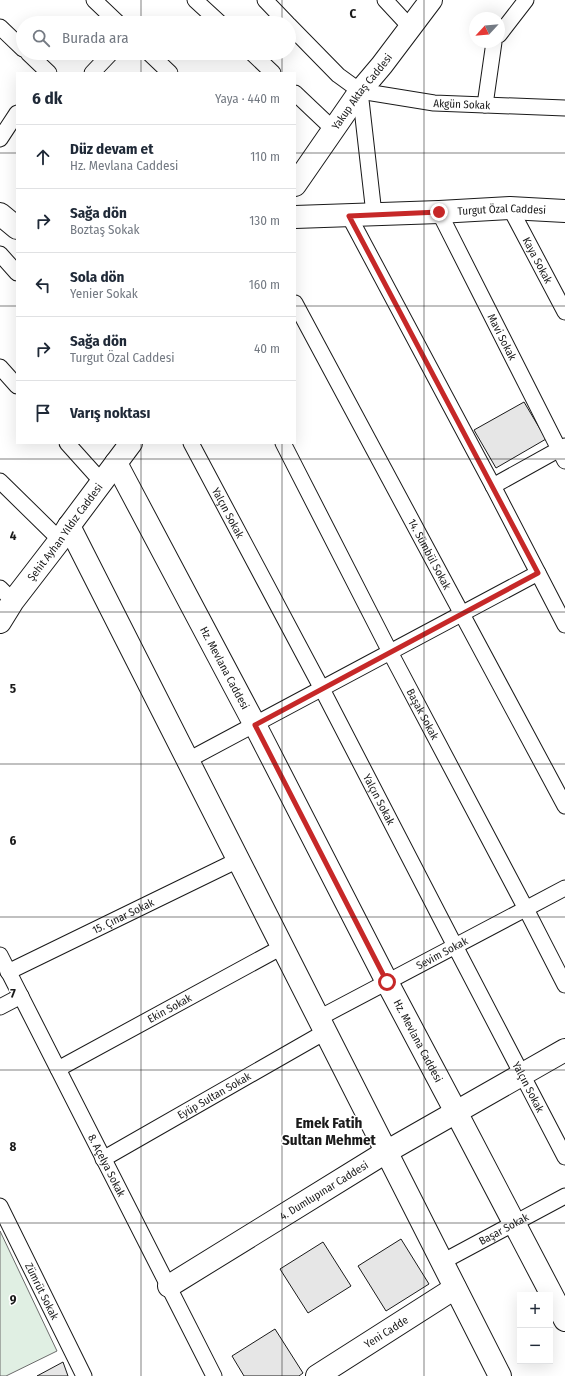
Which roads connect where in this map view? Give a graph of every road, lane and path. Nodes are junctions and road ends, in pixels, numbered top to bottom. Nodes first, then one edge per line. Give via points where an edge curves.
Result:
1 (94, 0) edge
2 (195, 0) edge
3 (265, 0) edge
4 (385, 0) edge
5 (431, 0) edge
6 (526, 0) edge
7 (111, 16) edge
8 (212, 16) edge
9 (280, 16) edge
10 (0, 26) edge
11 (505, 27) edge
12 (411, 28) junction
13 (296, 32) edge
14 (16, 42) edge
15 (493, 48) edge
16 (34, 60) edge
17 (104, 60) edge
18 (156, 60) edge
19 (259, 60) edge
20 (45, 72) edge
21 (93, 72) edge
22 (169, 72) edge
23 (272, 72) edge
24 (360, 91) junction
25 (296, 94) edge
26 (485, 105) junction
27 (565, 108) edge
28 (16, 114) edge
29 (333, 129) junction
30 (0, 139) edge
31 (296, 184) edge
32 (510, 208) junction
33 (565, 211) edge
34 (439, 212) junction
35 (0, 214) edge
36 (374, 214) junction
37 (349, 216) junction
38 (296, 217) edge
39 (16, 227) edge
40 (0, 228) edge
41 (16, 228) edge
42 (0, 254) edge
43 (16, 272) edge
44 (296, 305) edge
45 (565, 312) edge
46 (0, 367) edge
47 (16, 385) edge
48 (68, 444) edge
49 (130, 444) edge
50 (192, 444) edge
51 (284, 444) edge
52 (563, 452) edge
53 (116, 463) junction
54 (0, 482) edge
55 (102, 482) junction
56 (493, 486) junction
57 (64, 533) junction
58 (538, 573) junction
59 (6, 594) edge
60 (463, 614) junction
61 (0, 622) edge
62 (565, 625) edge
63 (390, 652) junction
64 (322, 689) junction
65 (255, 725) junction
66 (188, 760) junction
67 (565, 806) edge
68 (238, 860) junction
69 (565, 888) edge
70 (526, 908) junction
71 (455, 946) junction
72 (282, 948) junction
73 (0, 956) edge
74 (8, 972) junction
75 (387, 982) junction
76 (565, 985) edge
77 (21, 996) junction
78 (0, 1007) edge
79 (322, 1025) junction
80 (565, 1050) edge
81 (58, 1069) junction
82 (522, 1074) junction
83 (456, 1112) junction
84 (386, 1152) junction
85 (565, 1156) edge
86 (104, 1158) junction
87 (565, 1196) edge
88 (0, 1206) edge
89 (514, 1224) junction
90 (442, 1262) junction
91 (169, 1286) junction
92 (456, 1288) junction
93 (565, 1320) edge
94 (84, 1376) edge
95 (214, 1376) edge
96 (317, 1376) edge
97 (500, 1376) edge

1 - 7 street
2 - 8 street
3 - 9 street
4 - 12 street
5 - 12 street, Yakup Aktaş Caddesi
6 - 11 street
10 - 14 street
12 - 24 street, Yakup Aktaş Caddesi
13 - 24 street via 338,75
15 - 26 street
16 - 20 street
17 - 21 street
18 - 22 street
19 - 23 street
24 - 26 street, Akgün Sokak via 434,103
24 - 29 street, Yakup Aktaş Caddesi
24 - 36 street
25 - 29 street
26 - 27 street, Akgün Sokak
28 - 30 street
29 - 31 street, Yakup Aktaş Caddesi
32 - 33 street, Turgut Özal Caddesi
32 - 34 street, Turgut Özal Caddesi
32 - 45 street, Kaya Sokak
34 - 36 street, Turgut Özal Caddesi
34 - 52 street, Mavi Sokak
35 - 39 street
36 - 37 street, Turgut Özal Caddesi
37 - 38 street, Turgut Özal Caddesi
37 - 56 street
40 - 41 street
42 - 43 street
44 - 60 street, 14. Sümbül Sokak
46 - 47 street
48 - 55 street
49 - 53 street, Şehit Ayhan Yıldız Caddesi
50 - 64 street, Yalçın Sokak
51 - 63 street, Başak Sokak
52 - 56 street
53 - 55 street, Şehit Ayhan Yıldız Caddesi
53 - 65 street, Hz. Mevlana Caddesi
54 - 57 street
55 - 57 street, Şehit Ayhan Yıldız Caddesi
56 - 58 street
57 - 59 street, Şehit Ayhan Yıldız Caddesi
57 - 66 street
58 - 60 street
58 - 62 street
59 - 61 street, Şehit Ayhan Yıldız Caddesi
60 - 63 street
60 - 67 street, 14. Sümbül Sokak
63 - 64 street
63 - 70 street, Başak Sokak
64 - 65 street
64 - 71 street, Yalçın Sokak
65 - 66 street
65 - 75 street, Hz. Mevlana Caddesi
66 - 68 street
68 - 72 street
68 - 74 street, 15. Çınar Sokak
69 - 70 street, Sevim Sokak
70 - 71 street, Sevim Sokak
70 - 76 street, Başak Sokak
71 - 75 street, Sevim Sokak
71 - 82 street, Yalçın Sokak
72 - 79 street
72 - 81 street, Ekin Sokak
73 - 74 street, 8. Açelya Sokak
74 - 77 street, 8. Açelya Sokak
75 - 79 street, Sevim Sokak
75 - 83 street, Hz. Mevlana Caddesi
77 - 78 street
77 - 81 street, 8. Açelya Sokak
79 - 84 street
79 - 86 street, Eyüp Sultan Sokak
80 - 82 street, 4. Dumlupınar Caddesi
81 - 86 street, 8. Açelya Sokak
82 - 83 street, 4. Dumlupınar Caddesi
82 - 85 street, Yalçın Sokak
83 - 84 street, 4. Dumlupınar Caddesi
83 - 89 street, Hz. Mevlana Caddesi
84 - 90 street
84 - 91 street, 4. Dumlupınar Caddesi
86 - 91 street, 8. Açelya Sokak
87 - 89 street, Başar Sokak
88 - 94 street, Zümrüt Sokak
89 - 90 street, Başar Sokak
89 - 93 street, Hz. Mevlana Caddesi
90 - 92 street
91 - 95 street, 8. Açelya Sokak
92 - 96 street, Yeni Cadde
92 - 97 street

